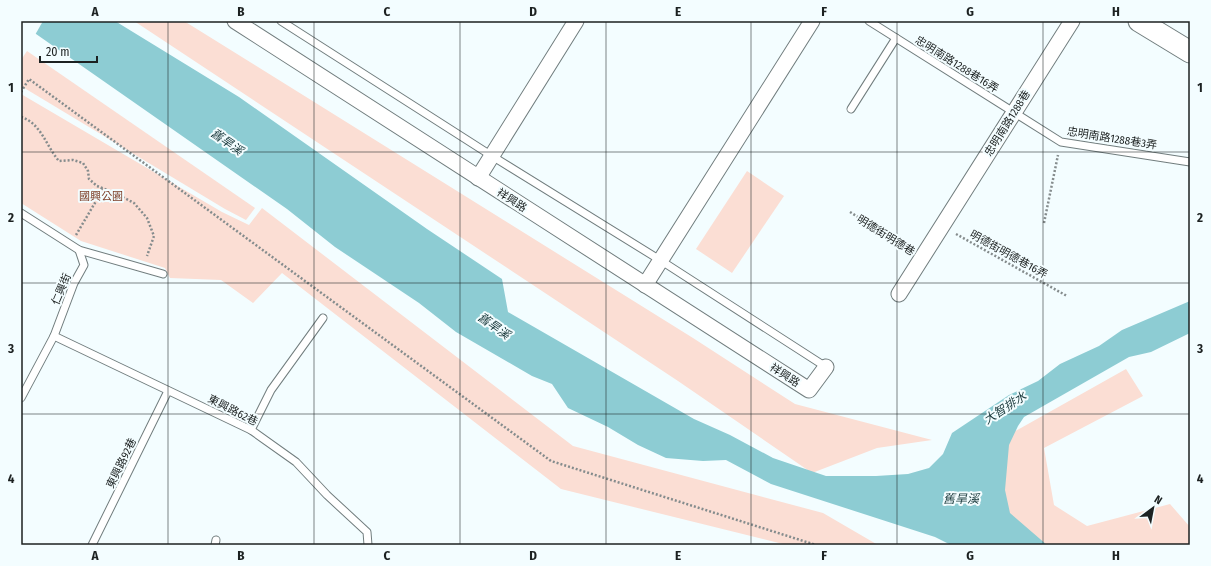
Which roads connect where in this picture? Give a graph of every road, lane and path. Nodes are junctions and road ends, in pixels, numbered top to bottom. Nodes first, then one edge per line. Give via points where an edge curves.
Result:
1 (235, 21) edge
2 (281, 21) edge
3 (576, 21) edge
4 (812, 21) edge
5 (869, 21) edge
6 (1072, 21) edge
7 (1139, 21) edge
8 (896, 38) junction
9 (1190, 52) edge
10 (21, 92) edge
11 (851, 109) dead end
12 (1013, 113) junction
13 (21, 117) edge
14 (1061, 142) junction
15 (492, 156) junction
16 (1190, 162) edge
17 (478, 178) junction
18 (102, 188) junction
19 (850, 212) dead end
20 (21, 214) edge
21 (1044, 223) dead end
22 (942, 226) junction
23 (71, 244) junction
24 (80, 250) junction
25 (922, 258) junction
26 (660, 260) junction
27 (139, 267) junction
28 (163, 274) dead end
29 (645, 285) junction
30 (899, 294) dead end
31 (1067, 296) dead end
32 (323, 318) dead end
33 (54, 336) junction
34 (826, 367) joint
35 (168, 391) junction
36 (21, 398) edge
37 (251, 430) junction
38 (92, 545) edge
39 (368, 545) edge
40 (816, 545) edge

1 - 17 street, 祥興路
2 - 15 lane, 祥興路
3 - 15 street
4 - 26 street
5 - 8 lane, 忠明南路1288巷16弄
6 - 12 street, 忠明南路1288巷
7 - 9 street
8 - 11 lane
8 - 12 lane, 忠明南路1288巷16弄
10 - 40 path via 29,79 551,461
12 - 14 lane, 忠明南路1288巷3弄
12 - 22 street, 忠明南路1288巷
13 - 18 path via 38,128 59,161 73,160 82,163 88,171 89,179
14 - 16 lane, 忠明南路1288巷3弄
14 - 21 path
15 - 17 street
15 - 26 lane, 祥興路
17 - 29 street, 祥興路
18 - 23 path
18 - 27 path via 134,203 147,218 154,236 146,260
19 - 25 path, 明德街明德巷
20 - 23 lane
22 - 25 street, 明德街明德巷
22 - 31 path, 明德街明德巷16弄
23 - 24 lane
24 - 27 lane
24 - 33 lane, 仁興街 via 84,265 74,283
25 - 30 street, 明德街明德巷
26 - 29 street
26 - 34 lane, 祥興路
27 - 28 lane
29 - 34 street, 祥興路 via 809,390
32 - 37 lane via 271,390
33 - 35 lane, 東興路62巷
33 - 36 lane, 仁興街
35 - 37 lane, 東興路62巷
35 - 38 lane, 東興路92巷
37 - 39 lane, 東興路62巷 via 296,462 367,532

